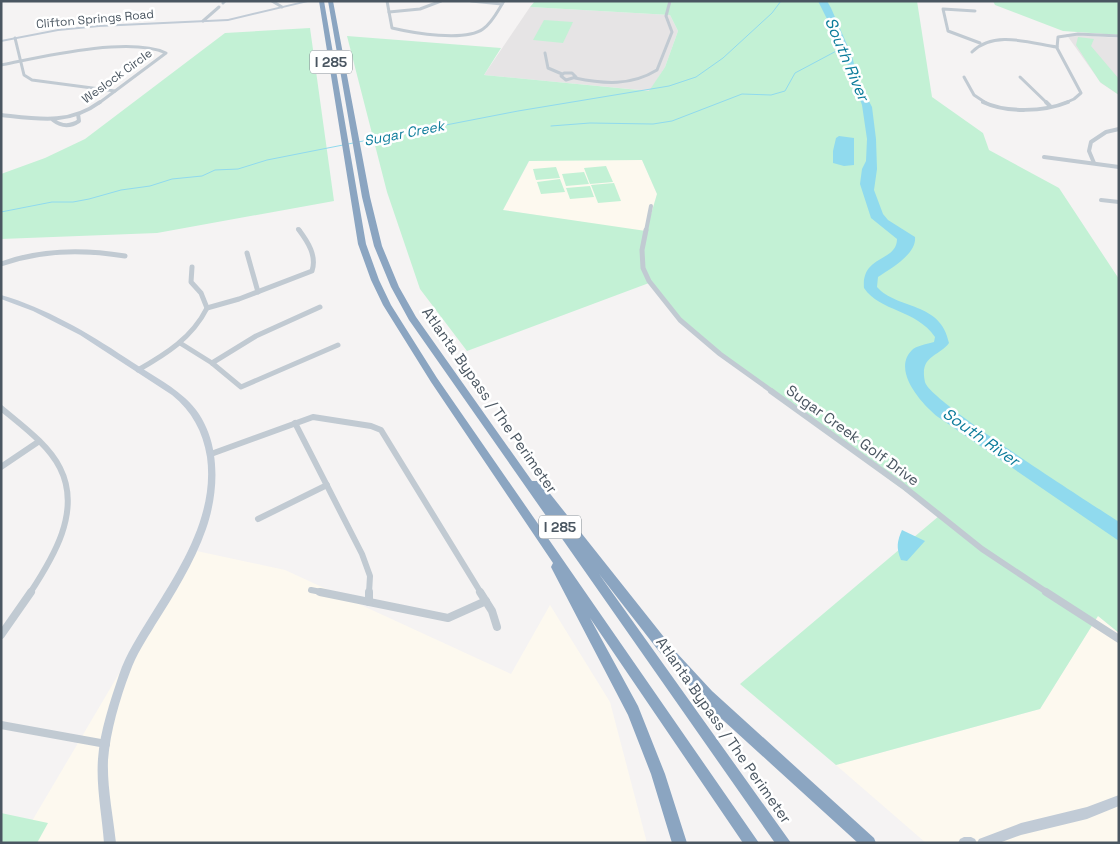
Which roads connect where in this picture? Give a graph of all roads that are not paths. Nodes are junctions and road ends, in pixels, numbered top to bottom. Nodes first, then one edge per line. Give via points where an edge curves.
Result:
1 (272, 1) edge
2 (281, 1) edge
3 (321, 1) edge
4 (330, 1) edge
5 (387, 1) edge
6 (441, 1) edge
7 (471, 1) edge
8 (670, 1) edge
9 (308, 2) edge
10 (503, 2) edge
11 (219, 7) dead end
12 (283, 7) junction
13 (389, 12) junction
14 (975, 12) dead end
15 (203, 21) junction
16 (1119, 36) edge
17 (15, 38) junction
18 (1, 41) edge
19 (980, 43) junction
20 (1057, 47) junction
21 (545, 52) dead end
22 (972, 52) dead end
23 (19, 62) junction
24 (1, 65) edge
25 (562, 74) junction
26 (1020, 77) dead end
27 (576, 78) junction
28 (964, 78) dead end
29 (115, 91) junction
30 (1050, 106) junction
31 (78, 114) junction
32 (1, 116) edge
33 (53, 120) junction
34 (1119, 129) edge
35 (1044, 157) dead end
36 (1094, 163) junction
37 (1119, 167) edge
38 (1101, 200) dead end
39 (1119, 202) edge
40 (651, 206) dead end
41 (298, 229) dead end
42 (247, 253) dead end
43 (125, 256) dead end
44 (1, 264) edge
45 (192, 267) dead end
46 (258, 292) junction
47 (1, 297) edge
48 (320, 307) dead end
49 (207, 308) junction
50 (180, 343) junction
51 (338, 345) dead end
52 (212, 363) junction
53 (138, 370) junction
54 (1, 408) edge
55 (295, 423) junction
56 (496, 436) junction
57 (38, 442) junction
58 (211, 454) junction
59 (1, 467) edge
60 (326, 485) junction
61 (258, 519) dead end
62 (535, 527) junction
63 (311, 590) dead end
64 (486, 601) junction
65 (369, 602) junction
66 (497, 628) dead end
67 (1, 635) edge
68 (1119, 639) edge
69 (1, 724) edge
70 (106, 744) junction
71 (1119, 800) edge
72 (110, 843) edge
73 (680, 843) edge
74 (752, 843) edge
75 (784, 843) edge
76 (869, 843) edge
77 (964, 843) edge
78 (971, 843) edge
79 (983, 843) edge

1 - 12 street
2 - 12 street
3 - 62 highway, I 285 via 353,199 362,244 372,272 408,341
4 - 56 highway, Atlanta Bypass / The Perimeter / I 285 via 378,246 398,293 421,331
5 - 13 street
6 - 13 street via 420,9
7 - 10 street
8 - 27 street via 666,16 672,32 657,70 630,82
9 - 12 street, Clifton Springs Road
10 - 13 street via 484,29 462,35 396,30 391,26
11 - 15 street
12 - 15 street, Clifton Springs Road via 237,19
14 - 19 street via 943,9 948,31
15 - 17 street, Clifton Springs Road via 98,26
16 - 20 street via 1069,34 1058,37
17 - 18 street, Clifton Springs Road
17 - 23 street
19 - 20 street via 1005,40
19 - 22 street
20 - 30 street via 1081,93 1073,100
21 - 25 street via 548,69
23 - 24 street, Weslock Circle
23 - 29 street via 24,75 44,84
23 - 29 street, Weslock Circle via 91,50 156,47 166,51
25 - 27 street via 574,74
25 - 27 street via 564,79
26 - 30 street
28 - 30 street via 976,98 986,104 1022,109
29 - 31 street, Weslock Circle via 88,111
31 - 33 street, Weslock Circle
31 - 33 street via 79,120 66,126
32 - 33 street, Weslock Circle
34 - 36 street via 1106,132 1091,142 1089,150
35 - 36 street
36 - 37 street
38 - 39 street
40 - 68 street, Sugar Creek Golf Drive via 642,250 643,268 658,294 680,320 720,354 903,486 982,549
41 - 46 street via 307,242 314,269
42 - 46 street
43 - 44 street via 96,251 50,253
45 - 49 street via 191,282 201,293
46 - 49 street
47 - 53 street via 31,306 74,327
48 - 52 street via 273,328
49 - 50 street via 200,324
50 - 52 street
50 - 53 street
51 - 52 street via 242,387
53 - 58 street via 186,402 201,424
54 - 57 street
55 - 58 street
55 - 60 street
55 - 64 street via 313,417 371,426 384,433
56 - 75 highway, Atlanta Bypass / The Perimeter / I 285
56 - 76 highway via 558,509 686,674
57 - 59 street
57 - 67 street via 61,468 68,489 66,516 51,561
58 - 70 street via 211,494 202,527 126,670
60 - 61 street
60 - 65 street via 362,554 370,576
62 - 73 highway via 633,711
62 - 74 highway, I 285
63 - 65 street
64 - 65 street via 448,618
64 - 66 street
69 - 70 street
70 - 72 street via 103,760
71 - 79 street via 1087,813 1022,829
77 - 78 street

